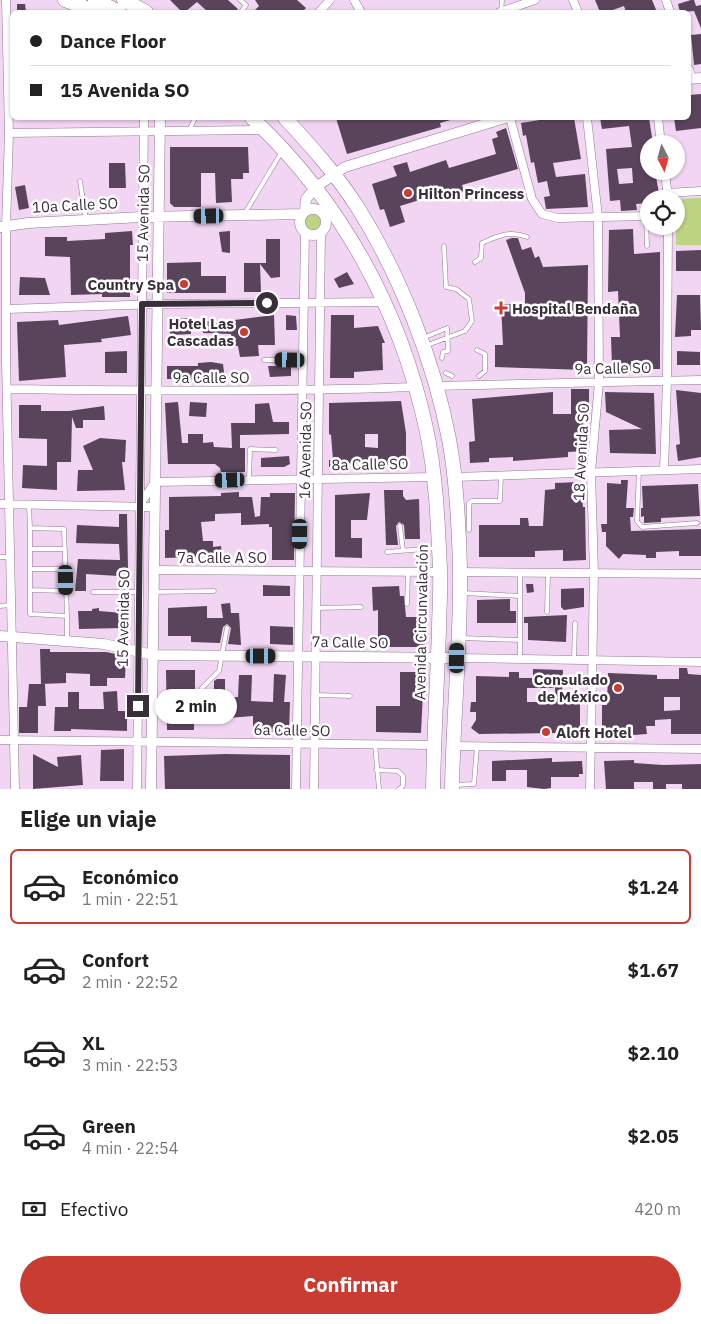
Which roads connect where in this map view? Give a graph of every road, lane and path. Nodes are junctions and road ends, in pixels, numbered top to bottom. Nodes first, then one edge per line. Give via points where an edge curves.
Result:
1 (6, 0) edge
2 (65, 0) edge
3 (95, 0) edge
4 (240, 0) edge
5 (330, 0) edge
6 (535, 0) edge
7 (125, 4) edge
8 (91, 10) edge
9 (141, 10) edge
10 (242, 10) edge
11 (320, 10) edge
12 (506, 10) edge
13 (9, 46) edge
14 (3, 67) edge
15 (144, 120) edge
16 (160, 120) edge
17 (194, 120) edge
18 (254, 120) edge
19 (287, 120) edge
20 (498, 120) edge
21 (511, 120) edge
22 (587, 120) edge
23 (658, 120) edge
24 (265, 130) junction
25 (144, 131) junction
26 (160, 131) junction
27 (190, 131) junction
28 (9, 133) junction
29 (660, 135) edge
30 (283, 149) junction
31 (333, 174) junction
32 (80, 181) dead end
33 (316, 187) junction
34 (701, 191) edge
35 (685, 193) edge
36 (303, 213) junction
37 (329, 213) junction
38 (244, 215) junction
39 (158, 216) junction
40 (640, 216) edge
41 (142, 217) junction
42 (598, 217) junction
43 (86, 220) junction
44 (3, 227) edge
45 (305, 232) junction
46 (321, 232) junction
47 (647, 235) edge
48 (668, 235) edge
49 (527, 237) dead end
50 (444, 246) dead end
51 (647, 246) dead end
52 (475, 262) dead end
53 (385, 302) junction
54 (304, 303) junction
55 (320, 303) junction
56 (142, 304) junction
57 (158, 304) junction
58 (7, 309) junction
59 (448, 337) junction
60 (422, 343) junction
61 (477, 350) dead end
62 (442, 358) dead end
63 (264, 360) dead end
64 (303, 360) junction
65 (408, 360) junction
66 (3, 361) edge
67 (446, 373) dead end
68 (452, 376) dead end
69 (479, 376) dead end
70 (701, 380) edge
71 (667, 381) junction
72 (599, 382) junction
73 (435, 386) junction
74 (416, 387) junction
75 (7, 389) junction
76 (302, 390) junction
77 (319, 390) junction
78 (141, 391) junction
79 (156, 391) junction
80 (276, 450) dead end
81 (701, 469) edge
82 (639, 470) junction
83 (664, 470) junction
84 (591, 472) junction
85 (501, 475) junction
86 (434, 477) junction
87 (454, 477) junction
88 (301, 478) junction
89 (318, 478) junction
90 (249, 479) junction
91 (155, 482) junction
92 (4, 504) edge
93 (29, 505) junction
94 (139, 507) junction
95 (154, 507) junction
96 (697, 523) dead end
97 (400, 526) dead end
98 (30, 528) junction
99 (464, 530) junction
100 (65, 548) junction
101 (439, 548) junction
102 (30, 549) junction
103 (403, 551) junction
104 (387, 552) dead end
105 (0, 557) edge
106 (10, 557) junction
107 (30, 569) junction
108 (66, 569) junction
109 (154, 570) junction
110 (299, 571) junction
111 (317, 571) junction
112 (408, 572) junction
113 (440, 572) junction
114 (460, 572) junction
115 (520, 572) junction
116 (548, 572) junction
117 (594, 573) junction
118 (701, 574) edge
119 (30, 590) junction
120 (66, 591) junction
121 (214, 591) dead end
122 (93, 592) dead end
123 (139, 592) junction
124 (154, 592) junction
125 (459, 592) junction
126 (520, 596) junction
127 (407, 604) dead end
128 (10, 605) junction
129 (0, 606) edge
130 (361, 607) dead end
131 (316, 608) junction
132 (547, 612) dead end
133 (67, 616) junction
134 (575, 623) dead end
135 (227, 628) dead end
136 (5, 637) edge
137 (458, 638) junction
138 (520, 640) junction
139 (67, 641) junction
140 (137, 650) junction
141 (153, 655) junction
142 (223, 656) junction
143 (298, 656) junction
144 (316, 657) junction
145 (438, 658) junction
146 (457, 658) junction
147 (520, 659) junction
148 (574, 660) junction
149 (592, 660) junction
150 (701, 662) edge
151 (202, 688) dead end
152 (315, 696) junction
153 (350, 696) dead end
154 (0, 740) edge
155 (14, 741) junction
156 (138, 742) junction
157 (152, 743) junction
158 (297, 743) junction
159 (315, 744) junction
160 (375, 744) junction
161 (434, 745) junction
162 (453, 746) junction
163 (477, 747) junction
164 (591, 749) junction
165 (701, 750) edge
166 (376, 770) junction
167 (452, 787) edge
168 (15, 789) edge
169 (137, 789) edge
170 (151, 789) edge
171 (296, 789) edge
172 (314, 789) edge
173 (379, 789) edge
174 (399, 789) edge
175 (433, 789) edge
176 (590, 789) edge

1 - 13 street
2 - 8 highway
3 - 7 highway
4 - 10 lane via 246,5
5 - 11 street
6 - 12 street
7 - 9 highway
13 - 14 street
14 - 28 street
15 - 25 street, 15 Avenida SO
16 - 26 street, 15 Avenida SO
17 - 27 lane
18 - 24 highway, Avenida Circunvalación
19 - 31 highway
20 - 31 street via 345,167
21 - 42 street via 532,199 542,214 558,218
22 - 42 street, 18 Avenida SO
23 - 29 street
24 - 27 street
24 - 30 highway, Avenida Circunvalación
25 - 26 street
25 - 28 street
25 - 41 street, 15 Avenida SO
26 - 27 street
26 - 39 street, 15 Avenida SO
28 - 44 street
30 - 33 highway, Avenida Circunvalación
30 - 38 lane
31 - 33 street
31 - 60 highway via 358,208 377,242
32 - 43 lane
33 - 36 street via 306,199
33 - 37 highway, Avenida Circunvalación
34 - 35 street
36 - 37 street via 313,209
36 - 38 street, 10a Calle SO
36 - 45 street via 300,222
37 - 46 street
37 - 53 highway, Avenida Circunvalación via 368,267
38 - 39 street, 10a Calle SO
39 - 41 street, 10a Calle SO
39 - 57 street, 15 Avenida SO
40 - 42 street
41 - 43 street, 10a Calle SO
41 - 56 street, 15 Avenida SO
42 - 72 street, 18 Avenida SO
43 - 44 street, 10a Calle SO
44 - 58 street
45 - 46 street via 313,235
45 - 54 street, 16 Avenida SO
46 - 55 street, 16 Avenida SO
47 - 51 lane
48 - 71 street
49 - 52 lane via 518,233 503,234 482,243 482,258
50 - 59 lane via 446,287 456,289 469,299 472,315 470,327
53 - 55 street
53 - 65 highway, Avenida Circunvalación
54 - 55 street
54 - 57 street
54 - 64 street, 16 Avenida SO
55 - 77 street, 16 Avenida SO
56 - 57 street
56 - 58 street
56 - 78 street, 15 Avenida SO
57 - 79 street, 15 Avenida SO
58 - 66 street
59 - 60 lane
59 - 60 lane via 447,328
59 - 62 lane via 448,351 443,352
60 - 73 highway
61 - 69 lane via 485,354 485,372
63 - 64 lane
64 - 76 street, 16 Avenida SO
65 - 73 highway via 416,368 421,382
65 - 74 highway, Avenida Circunvalación
66 - 75 street
67 - 68 lane
70 - 71 street, 9a Calle SO
71 - 72 street, 9a Calle SO
71 - 83 street
72 - 73 street, 9a Calle SO
72 - 84 street, 18 Avenida SO
73 - 87 highway via 449,438
74 - 77 street, 9a Calle SO
74 - 86 highway, Avenida Circunvalación
75 - 78 street, 9a Calle SO
75 - 92 street
76 - 77 street, 9a Calle SO
76 - 79 street, 9a Calle SO
76 - 88 street, 16 Avenida SO
77 - 89 street, 16 Avenida SO
78 - 79 street, 9a Calle SO
78 - 94 street, 15 Avenida SO
79 - 91 street, 15 Avenida SO
80 - 90 lane via 250,449
81 - 83 street
82 - 83 street
82 - 84 street
82 - 96 lane via 637,521 642,527
84 - 85 street
84 - 117 street, 18 Avenida SO
85 - 87 street
85 - 99 lane via 500,501 472,501
86 - 89 street, 8a Calle SO
86 - 99 highway via 442,478 448,487 452,522
86 - 101 highway, Avenida Circunvalación
87 - 99 highway
88 - 89 street, 8a Calle SO
88 - 90 street, 8a Calle SO
88 - 110 street, 16 Avenida SO
89 - 111 street, 16 Avenida SO
90 - 91 street, 8a Calle SO
91 - 94 street
91 - 95 street, 15 Avenida SO
92 - 93 street
92 - 106 street
93 - 94 street
93 - 98 lane
94 - 95 street
94 - 123 street, 15 Avenida SO
95 - 109 street, 15 Avenida SO
97 - 103 lane
98 - 100 lane via 63,528
98 - 102 lane
99 - 114 highway
100 - 102 lane
100 - 108 lane
101 - 103 lane
101 - 113 highway, Avenida Circunvalación
102 - 107 lane
103 - 104 lane
105 - 106 lane
106 - 128 street
107 - 108 lane
107 - 119 lane
108 - 120 lane
109 - 110 street, 7a Calle A SO
109 - 124 street, 15 Avenida SO
110 - 111 street, 7a Calle A SO
110 - 143 street, 16 Avenida SO
111 - 112 street, 7a Calle A SO
111 - 131 street, 16 Avenida SO
112 - 113 street, 7a Calle A SO
112 - 127 lane
113 - 145 highway, Avenida Circunvalación
114 - 115 street
114 - 125 highway
115 - 116 street
115 - 126 lane
116 - 117 street
116 - 132 lane
117 - 118 street
117 - 149 street, 18 Avenida SO
119 - 120 lane
119 - 133 lane via 31,615
120 - 133 lane
121 - 124 lane
122 - 123 lane
123 - 140 street, 15 Avenida SO
124 - 141 street, 15 Avenida SO
125 - 126 lane
125 - 137 highway
126 - 138 lane
128 - 129 lane
128 - 136 street
130 - 131 lane
131 - 144 street, 16 Avenida SO
133 - 139 lane
134 - 148 lane
135 - 142 lane
136 - 139 street, 7a Calle SO
136 - 155 street
137 - 138 lane
137 - 146 highway
138 - 147 lane
139 - 140 street, 7a Calle SO
140 - 141 street, 7a Calle SO
140 - 156 street, 15 Avenida SO
141 - 142 street, 7a Calle SO
141 - 157 street, 15 Avenida SO
142 - 143 street, 7a Calle SO
142 - 151 lane via 219,671
143 - 144 street, 7a Calle SO
143 - 158 street, 16 Avenida SO
144 - 145 street, 7a Calle SO
144 - 152 street, 16 Avenida SO
145 - 146 street, 7a Calle SO
145 - 161 highway, Avenida Circunvalación
146 - 147 street, 7a Calle SO
146 - 162 highway
147 - 148 street, 7a Calle SO
148 - 149 street, 7a Calle SO
149 - 150 street, 7a Calle SO
149 - 164 street, 18 Avenida SO
152 - 153 lane
152 - 159 street, 16 Avenida SO
154 - 155 street, 6a Calle SO
155 - 156 street, 6a Calle SO
155 - 168 street
156 - 157 street, 6a Calle SO
156 - 169 street, 15 Avenida SO
157 - 158 street, 6a Calle SO
157 - 170 street, 15 Avenida SO
158 - 159 street, 6a Calle SO
158 - 171 street, 16 Avenida SO
159 - 160 street, 6a Calle SO
159 - 172 street, 16 Avenida SO
160 - 161 street, 6a Calle SO
160 - 166 lane
161 - 175 highway, Avenida Circunvalación
162 - 163 street
162 - 167 highway
163 - 164 street
163 - 167 lane via 474,784
164 - 165 street
164 - 176 street, 18 Avenida SO
166 - 173 lane
166 - 174 lane via 398,771 403,776 403,786

